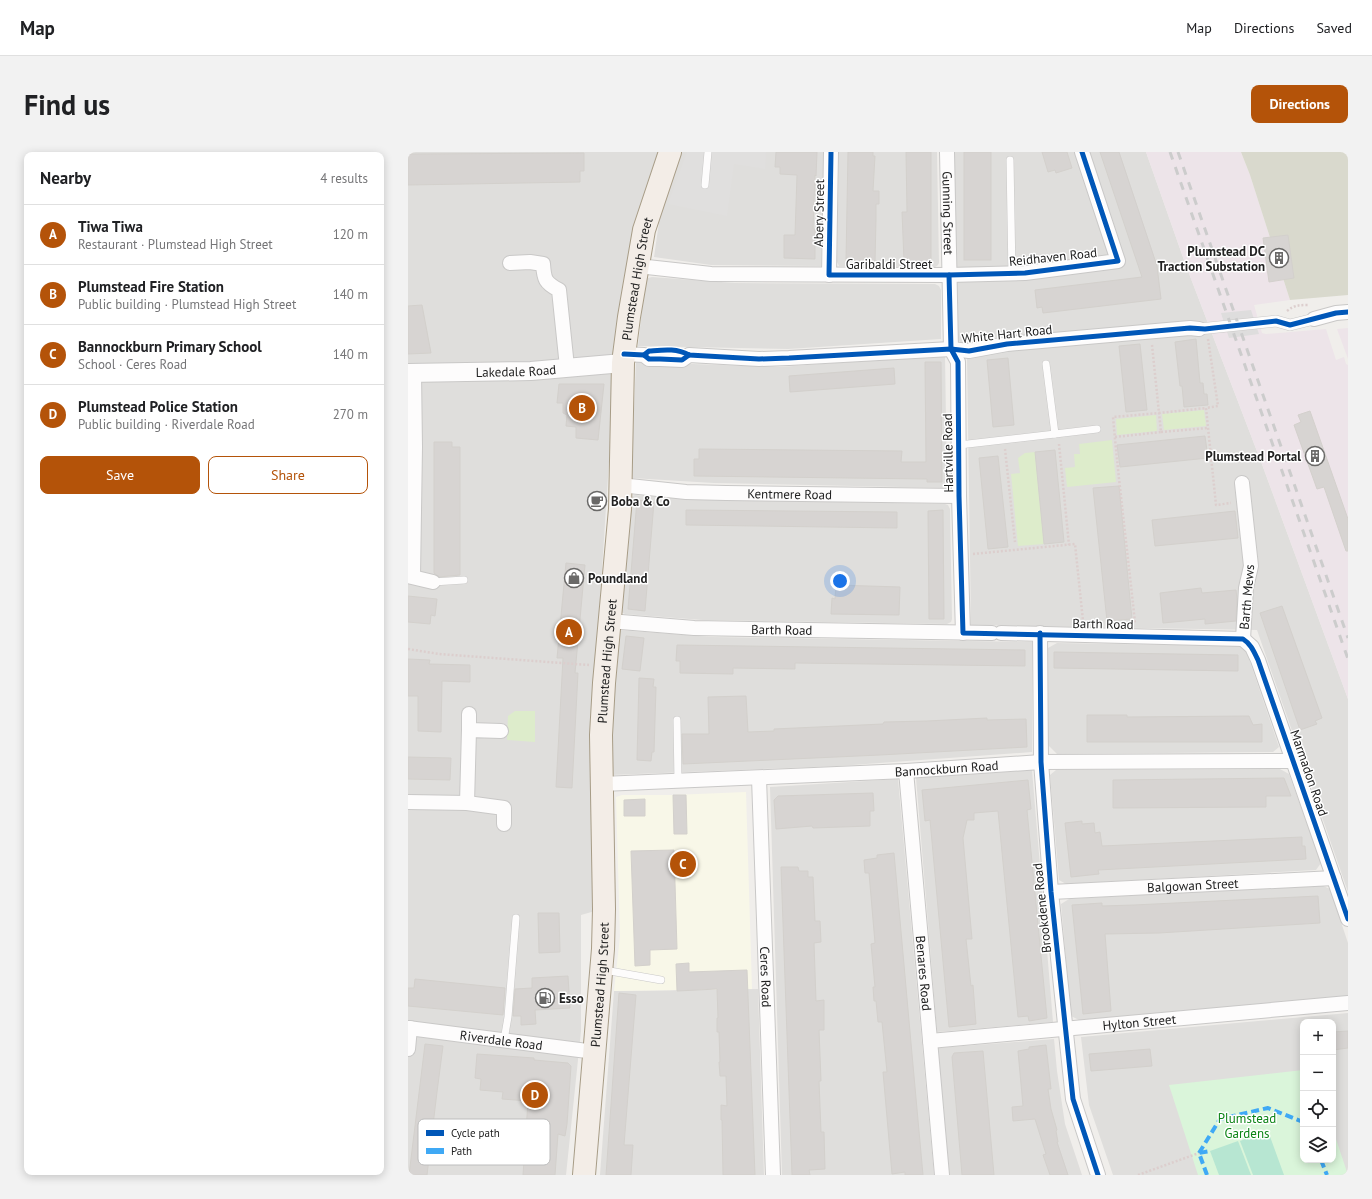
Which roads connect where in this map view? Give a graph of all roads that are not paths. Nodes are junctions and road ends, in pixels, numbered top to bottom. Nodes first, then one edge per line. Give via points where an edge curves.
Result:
1 (670, 152) edge
2 (708, 152) edge
3 (831, 152) edge
4 (947, 152) edge
5 (1082, 152) edge
6 (1010, 160) dead end
7 (705, 185) dead end
8 (510, 263) dead end
9 (638, 266) junction
10 (1012, 274) junction
11 (829, 275) junction
12 (949, 275) junction
13 (1348, 312) edge
14 (1314, 319) joint
15 (1202, 329) joint
16 (951, 349) junction
17 (623, 359) junction
18 (1046, 364) dead end
19 (567, 367) junction
20 (411, 373) edge
21 (1097, 429) dead end
22 (1056, 434) junction
23 (959, 445) junction
24 (412, 447) edge
25 (1242, 483) dead end
26 (620, 486) junction
27 (959, 496) junction
28 (411, 576) edge
29 (464, 580) dead end
30 (433, 582) joint
31 (609, 621) junction
32 (963, 633) junction
33 (1040, 634) junction
34 (1243, 638) junction
35 (469, 714) dead end
36 (677, 720) dead end
37 (469, 730) junction
38 (501, 731) dead end
39 (1293, 761) junction
40 (1040, 762) junction
41 (906, 771) junction
42 (759, 778) junction
43 (678, 781) junction
44 (602, 784) junction
45 (408, 802) edge
46 (467, 803) junction
47 (504, 824) dead end
48 (1334, 878) junction
49 (1051, 892) junction
50 (516, 918) dead end
51 (1348, 919) edge
52 (601, 970) junction
53 (661, 980) dead end
54 (1348, 1004) edge
55 (409, 1028) edge
56 (1066, 1029) junction
57 (504, 1040) junction
58 (930, 1041) junction
59 (408, 1049) edge
60 (595, 1052) junction
61 (584, 1175) edge
62 (773, 1175) edge
63 (942, 1175) edge
64 (1098, 1175) edge

1 - 9 main road, Plumstead High Street via 644,230
2 - 7 lane
3 - 11 street, Abery Street
4 - 12 street, Gunning Street
5 - 10 street, Reidhaven Road via 1118,261
6 - 10 lane
8 - 19 street via 543,264 544,277 549,285 559,290
9 - 11 street, Garibaldi Street via 711,274
9 - 17 main road, Plumstead High Street
10 - 12 street, Reidhaven Road
11 - 12 street, Garibaldi Street
12 - 16 street, Hartville Road
13 - 14 street, White Hart Road
14 - 15 street, White Hart Road via 1290,325 1276,321
15 - 16 street, White Hart Road via 1007,344 969,351
16 - 17 street, White Hart Road via 760,359 689,355 682,360 649,359 644,355
16 - 23 street, Hartville Road via 958,362
17 - 19 street, Lakedale Road
17 - 26 main road, Plumstead High Street
18 - 22 lane
19 - 20 street, Lakedale Road via 531,371
20 - 24 street
21 - 22 lane
22 - 23 lane
23 - 27 street, Hartville Road
24 - 28 street
25 - 34 street, Barth Mews via 1251,566 1246,588
26 - 27 street, Kentmere Road via 686,492
26 - 31 main road, Plumstead High Street
27 - 32 street, Hartville Road
28 - 30 street
29 - 30 lane
31 - 32 street, Barth Road via 694,628
31 - 44 main road, Plumstead High Street via 601,740
32 - 33 street, Barth Road
33 - 34 street, Barth Road
33 - 40 street, Brookdene Road
34 - 39 street, Marmadon Road via 1252,647 1258,660
35 - 37 street
36 - 43 lane
37 - 38 street
37 - 46 street
39 - 40 street, Bannockburn Road
39 - 48 street, Marmadon Road
40 - 41 street, Bannockburn Road
40 - 49 street, Brookdene Road
41 - 42 street, Bannockburn Road
41 - 58 street, Benares Road
42 - 43 street, Bannockburn Road
42 - 62 street, Ceres Road
43 - 44 street, Bannockburn Road
44 - 52 main road, Plumstead High Street via 604,909
45 - 46 street
46 - 47 street via 504,808
48 - 49 street, Balgowan Street
48 - 51 street, Marmadon Road
49 - 56 street, Brookdene Road
50 - 57 lane
52 - 53 lane
52 - 60 main road, Plumstead High Street
54 - 56 street, Hylton Street
55 - 57 street, Riverdale Road
55 - 59 street
56 - 58 street, Hylton Street
56 - 64 street, Brookdene Road via 1073,1099
57 - 60 street, Riverdale Road
58 - 63 street, Benares Road
60 - 61 main road, Plumstead High Street

